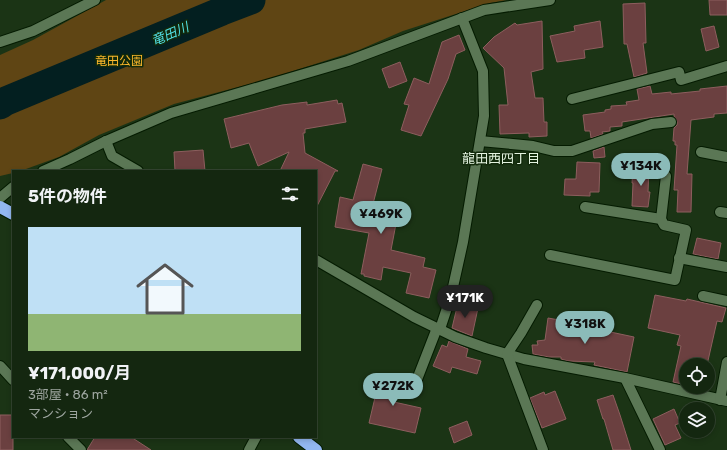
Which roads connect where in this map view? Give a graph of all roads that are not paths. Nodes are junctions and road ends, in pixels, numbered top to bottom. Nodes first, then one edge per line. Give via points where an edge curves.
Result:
1 (95, 0) edge
2 (550, 0) edge
3 (462, 18) junction
4 (0, 42) edge
5 (727, 66) edge
6 (572, 98) dead end
7 (672, 122) dead end
8 (106, 141) junction
9 (480, 141) junction
10 (701, 152) dead end
11 (727, 157) edge
12 (45, 170) edge
13 (136, 170) edge
14 (666, 176) dead end
15 (12, 188) edge
16 (0, 198) edge
17 (0, 207) edge
18 (585, 207) dead end
19 (12, 213) edge
20 (661, 219) junction
21 (550, 255) dead end
22 (679, 258) junction
23 (317, 261) edge
24 (727, 268) edge
25 (703, 296) dead end
26 (727, 301) edge
27 (537, 306) dead end
28 (438, 328) junction
29 (507, 354) junction
30 (727, 362) edge
31 (0, 366) edge
32 (625, 378) junction
33 (12, 379) edge
34 (416, 382) dead end
35 (723, 400) edge
36 (69, 438) edge
37 (255, 438) edge
38 (300, 438) edge
39 (81, 450) edge
40 (249, 450) edge
41 (316, 450) edge
42 (543, 450) edge
43 (660, 450) edge

1 - 4 street via 33,31
2 - 3 street via 484,10
3 - 8 street via 348,61 171,113
3 - 9 street via 484,71 484,116
5 - 6 street via 681,80 678,72
7 - 9 street via 652,124 572,151
8 - 12 street
8 - 13 street via 112,156
9 - 28 street via 464,242 451,296
10 - 11 street
14 - 20 street
15 - 16 street
17 - 19 highway
18 - 20 street
20 - 22 street via 664,224 686,230
21 - 22 street via 675,280
22 - 24 street
23 - 28 street
25 - 26 street
27 - 29 street
28 - 29 street via 455,337
28 - 34 street
29 - 32 street
29 - 42 street
30 - 35 street
31 - 33 street
32 - 35 street
32 - 43 street
36 - 39 street
37 - 40 street
38 - 41 highway

